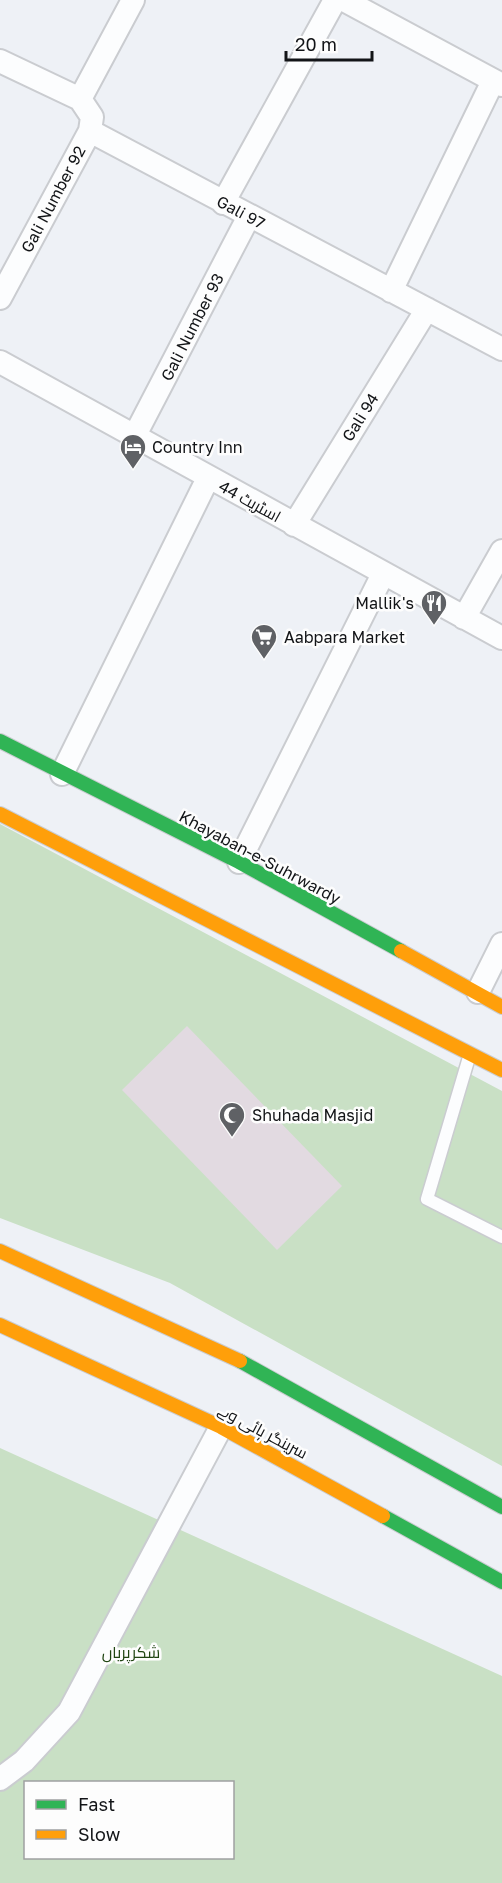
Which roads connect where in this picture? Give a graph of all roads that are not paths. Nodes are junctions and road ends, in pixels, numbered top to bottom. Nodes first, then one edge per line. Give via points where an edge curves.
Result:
1 (134, 0) edge
2 (335, 0) edge
3 (344, 0) edge
4 (0, 61) edge
5 (497, 83) edge
6 (80, 99) junction
7 (90, 131) junction
8 (224, 203) junction
9 (249, 216) junction
10 (392, 291) junction
11 (0, 298) edge
12 (427, 309) junction
13 (502, 349) edge
14 (0, 362) edge
15 (134, 437) junction
16 (208, 478) junction
17 (294, 525) junction
18 (502, 551) edge
19 (383, 573) junction
20 (464, 618) junction
21 (502, 638) edge
22 (0, 741) edge
23 (62, 774) junction
24 (0, 814) edge
25 (239, 862) junction
26 (502, 945) edge
27 (478, 992) junction
28 (502, 1007) edge
29 (470, 1053) junction
30 (502, 1070) edge
31 (502, 1237) edge
32 (0, 1251) edge
33 (0, 1325) edge
34 (0, 1341) edge
35 (40, 1342) junction
36 (221, 1427) junction
37 (502, 1507) edge
38 (502, 1582) edge
39 (0, 1779) edge

1 - 6 street
2 - 8 street
3 - 5 street
4 - 6 street
5 - 10 street
6 - 7 street via 92,117
7 - 8 street, Gali 97
7 - 11 street, Gali Number 92
8 - 9 street, Gali 97
9 - 10 street, Gali 97
9 - 15 street, Gali Number 93
10 - 12 street, Gali 97
12 - 13 street, Gali 97
12 - 17 street, Gali 94
14 - 15 street, اسٹریٹ 44
15 - 16 street, اسٹریٹ 44
16 - 17 street, اسٹریٹ 44
16 - 23 street
17 - 19 street, اسٹریٹ 44
18 - 20 street
19 - 20 street, اسٹریٹ 44
19 - 25 street
20 - 21 street, اسٹریٹ 44
22 - 23 main road, Khayaban-e-Suhrwardy
23 - 25 main road, Khayaban-e-Suhrwardy
24 - 29 main road
25 - 27 main road, Khayaban-e-Suhrwardy
26 - 27 street
27 - 28 main road, Khayaban-e-Suhrwardy
29 - 30 main road
29 - 31 lane via 427,1199
32 - 37 main road via 246,1364
33 - 35 main road, سرینگر ہائی وے
34 - 35 lane
35 - 36 main road, سرینگر ہائی وے
36 - 38 main road, سرینگر ہائی وے
36 - 39 street via 69,1712 24,1761

